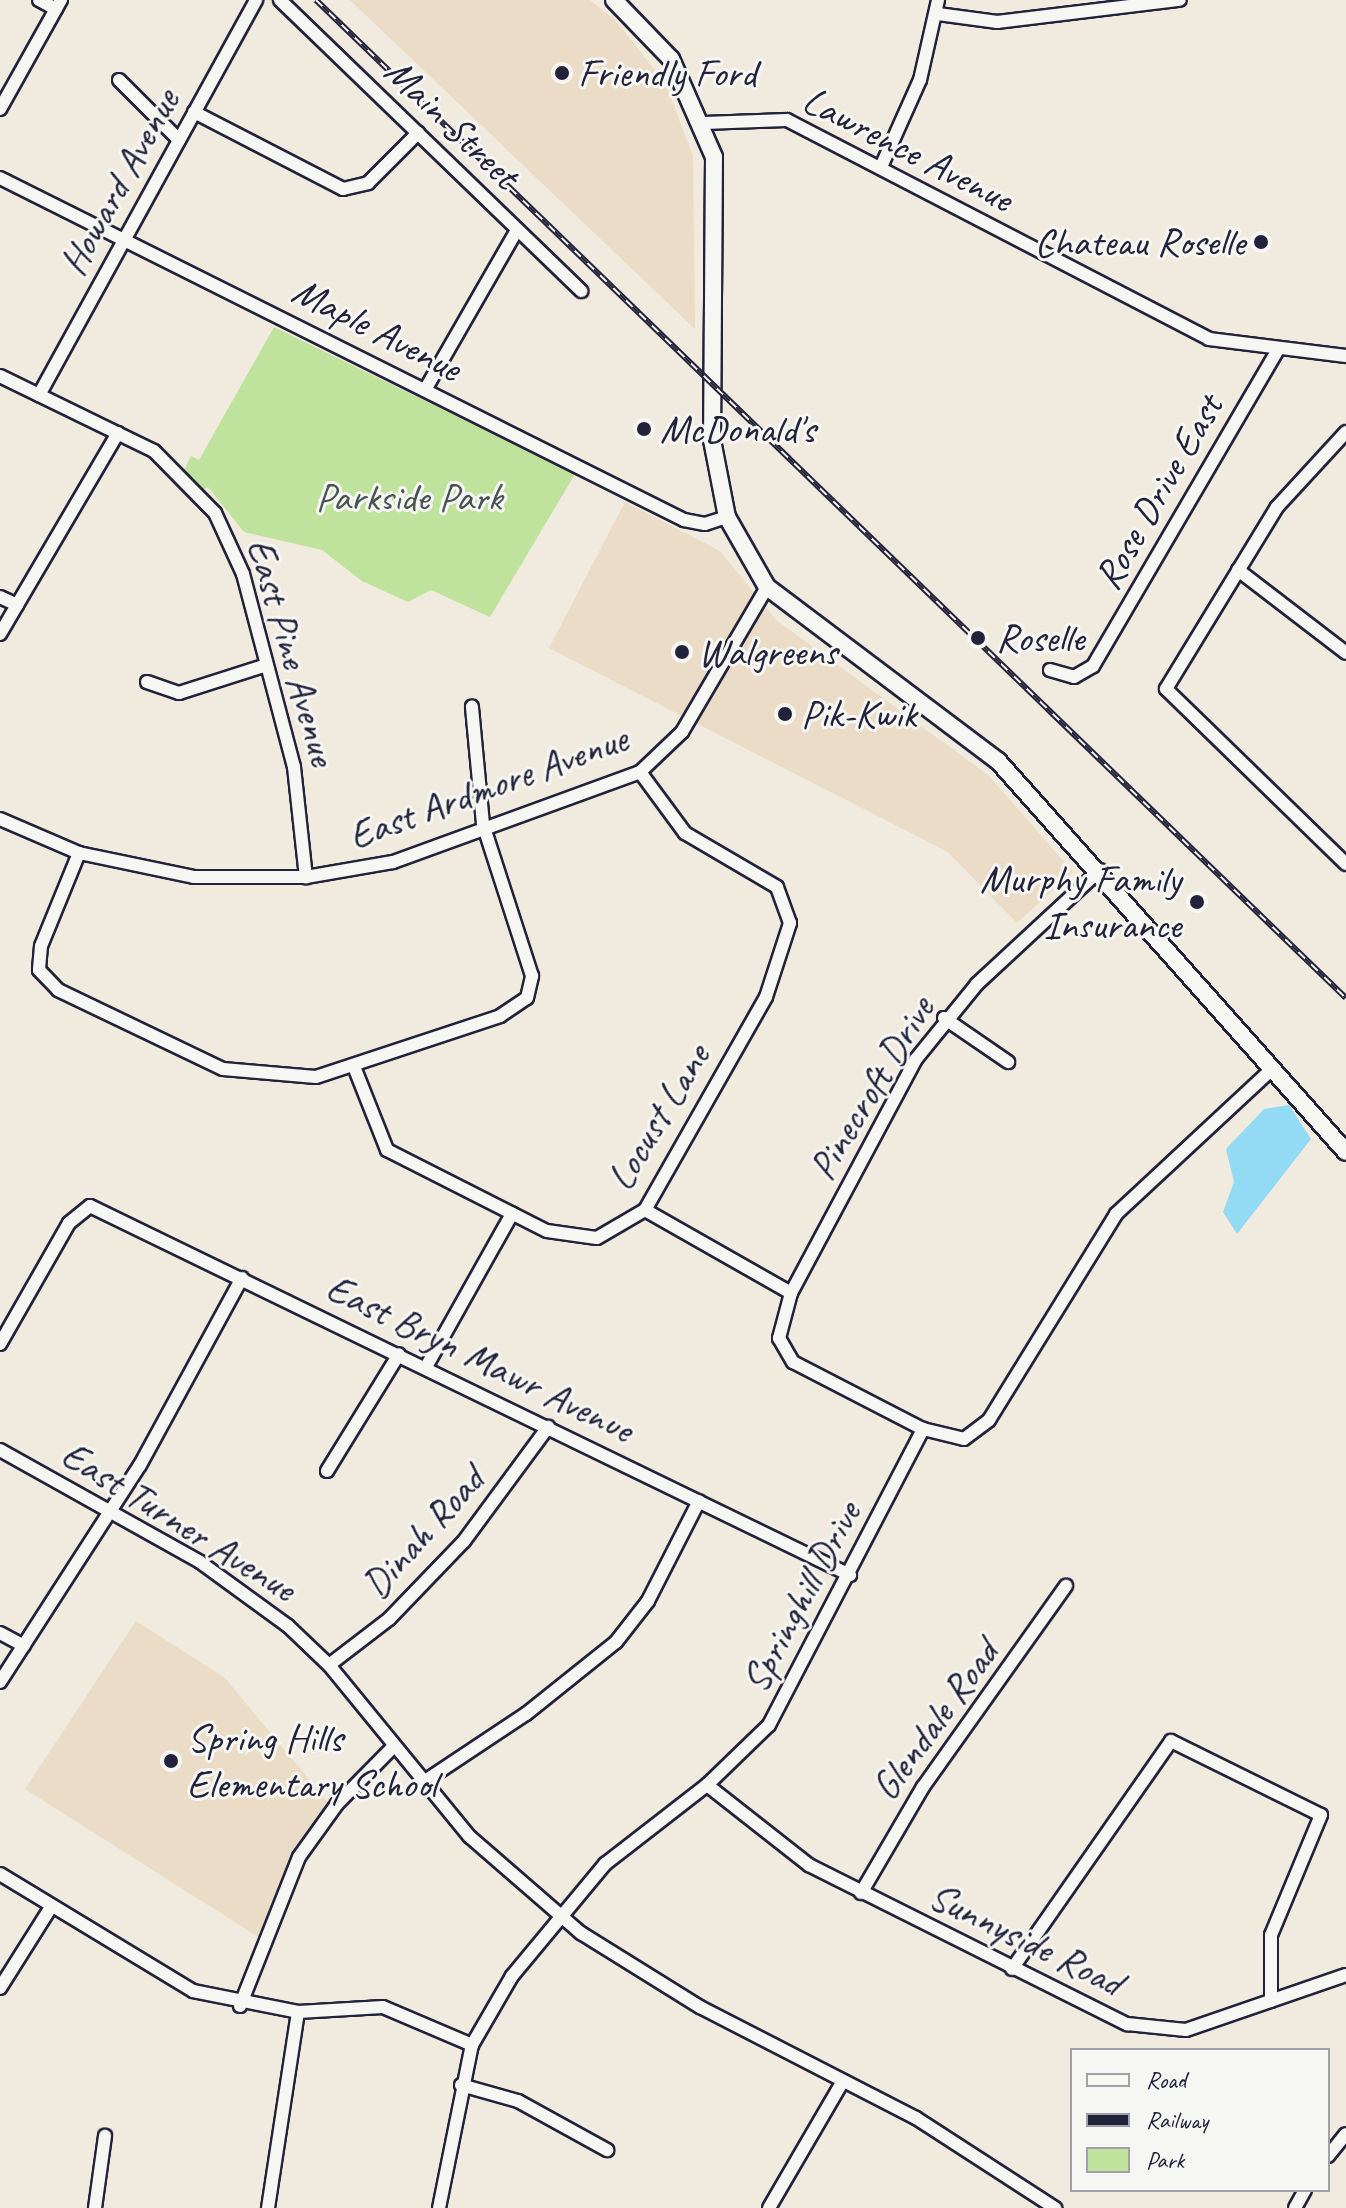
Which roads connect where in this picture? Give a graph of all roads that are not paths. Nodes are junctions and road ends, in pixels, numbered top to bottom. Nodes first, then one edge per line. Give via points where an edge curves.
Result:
1 (39, 0) edge
2 (256, 0) edge
3 (280, 0) edge
4 (614, 0) edge
5 (938, 0) edge
6 (1180, 0) edge
7 (59, 4) edge
8 (938, 14) junction
9 (119, 80) dead end
10 (0, 109) edge
11 (194, 112) junction
12 (703, 123) junction
13 (418, 133) junction
14 (179, 140) junction
15 (881, 167) junction
16 (0, 178) edge
17 (517, 230) junction
18 (125, 238) junction
19 (581, 291) dead end
20 (1277, 351) junction
21 (1346, 356) edge
22 (0, 376) edge
23 (425, 390) junction
24 (39, 395) junction
25 (1346, 432) edge
26 (118, 433) junction
27 (727, 517) junction
28 (1238, 570) junction
29 (767, 587) junction
30 (0, 597) edge
31 (17, 605) junction
32 (0, 634) edge
33 (1346, 653) edge
34 (267, 665) junction
35 (1050, 670) dead end
36 (147, 682) dead end
37 (472, 707) dead end
38 (640, 772) junction
39 (0, 819) edge
40 (483, 824) junction
41 (79, 853) junction
42 (1346, 864) edge
43 (1100, 870) junction
44 (306, 877) junction
45 (944, 1018) junction
46 (1008, 1062) dead end
47 (1273, 1068) junction
48 (355, 1069) junction
49 (1346, 1152) edge
50 (645, 1210) junction
51 (512, 1214) junction
52 (242, 1278) junction
53 (791, 1293) junction
54 (0, 1344) edge
55 (399, 1354) junction
56 (426, 1367) junction
57 (548, 1427) junction
58 (923, 1429) junction
59 (0, 1450) edge
60 (327, 1471) dead end
61 (699, 1501) junction
62 (108, 1509) junction
63 (850, 1575) junction
64 (1066, 1586) dead end
65 (0, 1633) edge
66 (24, 1646) junction
67 (329, 1665) junction
68 (0, 1682) edge
69 (394, 1746) junction
70 (422, 1783) junction
71 (707, 1785) junction
72 (0, 1874) edge
73 (861, 1893) junction
74 (51, 1907) junction
75 (559, 1916) junction
76 (1012, 1969) junction
77 (1345, 1977) edge
78 (0, 1988) edge
79 (1271, 2001) junction
80 (240, 2006) junction
81 (298, 2012) junction
82 (472, 2045) junction
83 (843, 2081) junction
84 (461, 2085) junction
85 (1346, 2134) edge
86 (105, 2136) dead end
87 (607, 2150) dead end
88 (1330, 2154) edge
89 (95, 2208) edge
90 (268, 2208) edge
91 (439, 2208) edge
92 (769, 2208) edge
93 (1055, 2208) edge

1 - 7 street
2 - 11 street, Howard Avenue
3 - 13 street, Main Street
4 - 12 main road via 666,52
5 - 8 street
6 - 8 street via 997,22
7 - 10 street
8 - 15 street via 920,80
9 - 14 street
11 - 13 street via 343,189 368,183
11 - 14 street, Howard Avenue
12 - 15 street, Lawrence Avenue via 787,120
12 - 27 main road via 716,198 712,440
13 - 17 street, Main Street
14 - 18 street, Howard Avenue
15 - 20 street, Lawrence Avenue via 1209,339
16 - 18 street, Maple Avenue
17 - 19 street, Main Street
17 - 23 street
18 - 23 street, Maple Avenue
18 - 24 street, Howard Avenue
20 - 21 street, Lawrence Avenue
20 - 35 street, Rose Drive East via 1093,666 1074,677
22 - 24 street, East Pine Avenue
23 - 27 street, Maple Avenue via 684,520 705,524
24 - 26 street, East Pine Avenue
25 - 28 street via 1290,489
26 - 31 street
26 - 34 street, East Pine Avenue via 178,470 215,513 243,574
27 - 29 main road
28 - 33 street
28 - 42 street via 1166,689
29 - 38 street, East Ardmore Avenue via 682,732
29 - 43 main road via 964,730
30 - 31 street
31 - 32 street
34 - 36 street via 179,693
34 - 44 street, East Pine Avenue via 300,799
37 - 40 street
38 - 40 street, East Ardmore Avenue
38 - 50 street, Locust Lane via 685,833 777,887 790,923 766,997
39 - 41 street, East Ardmore Avenue
40 - 44 street, East Ardmore Avenue via 393,862
40 - 48 street via 532,976 527,998 500,1016
41 - 44 street, East Ardmore Avenue via 194,877
41 - 48 street via 40,964 58,990 223,1069 278,1079
43 - 45 street, Pinecroft Drive
43 - 47 main road
45 - 46 street
45 - 53 street, Pinecroft Drive via 901,1084
47 - 49 main road
47 - 58 street via 1116,1214 983,1427 964,1439
48 - 51 street, Locust Lane via 387,1150
50 - 51 street, Locust Lane via 597,1238 559,1236
50 - 53 street
51 - 56 street
52 - 54 street, East Bryn Mawr Avenue via 107,1212 79,1208
52 - 55 street, East Bryn Mawr Avenue
52 - 62 street via 140,1465
53 - 58 street, Pinecroft Drive via 779,1338 793,1362
55 - 56 street, East Bryn Mawr Avenue
55 - 60 street
56 - 57 street, East Bryn Mawr Avenue
57 - 61 street, East Bryn Mawr Avenue
57 - 67 street, Dinah Road via 464,1541 389,1619
58 - 63 street, Springhill Drive
59 - 62 street, East Turner Avenue
61 - 63 street, East Bryn Mawr Avenue
61 - 70 street via 648,1601 616,1642 526,1714
62 - 66 street
62 - 67 street, East Turner Avenue via 241,1590
63 - 71 street, Springhill Drive via 783,1705
64 - 73 street, Glendale Road via 923,1787
65 - 66 street
66 - 68 street
67 - 69 street, East Turner Avenue
69 - 70 street, East Turner Avenue
69 - 80 street via 337,1804 299,1857
70 - 75 street, East Turner Avenue via 490,1857
71 - 73 street, Sunnyside Road via 774,1844
71 - 75 street, Springhill Drive via 625,1844
72 - 74 street
73 - 76 street, Sunnyside Road
74 - 78 street
74 - 80 street via 155,1973
75 - 82 street, Springhill Drive
75 - 83 street, East Turner Avenue via 668,1989
76 - 79 street, Sunnyside Road via 1149,2030 1186,2030
76 - 79 street via 1171,1741 1321,1815 1271,1935
77 - 79 street, Sunnyside Road
80 - 81 street
81 - 82 street via 383,2007
81 - 90 street
82 - 84 street, Springhill Drive
83 - 92 street
83 - 93 street, East Turner Avenue
84 - 87 street via 518,2101
84 - 91 street, Springhill Drive
85 - 88 street
86 - 89 street

